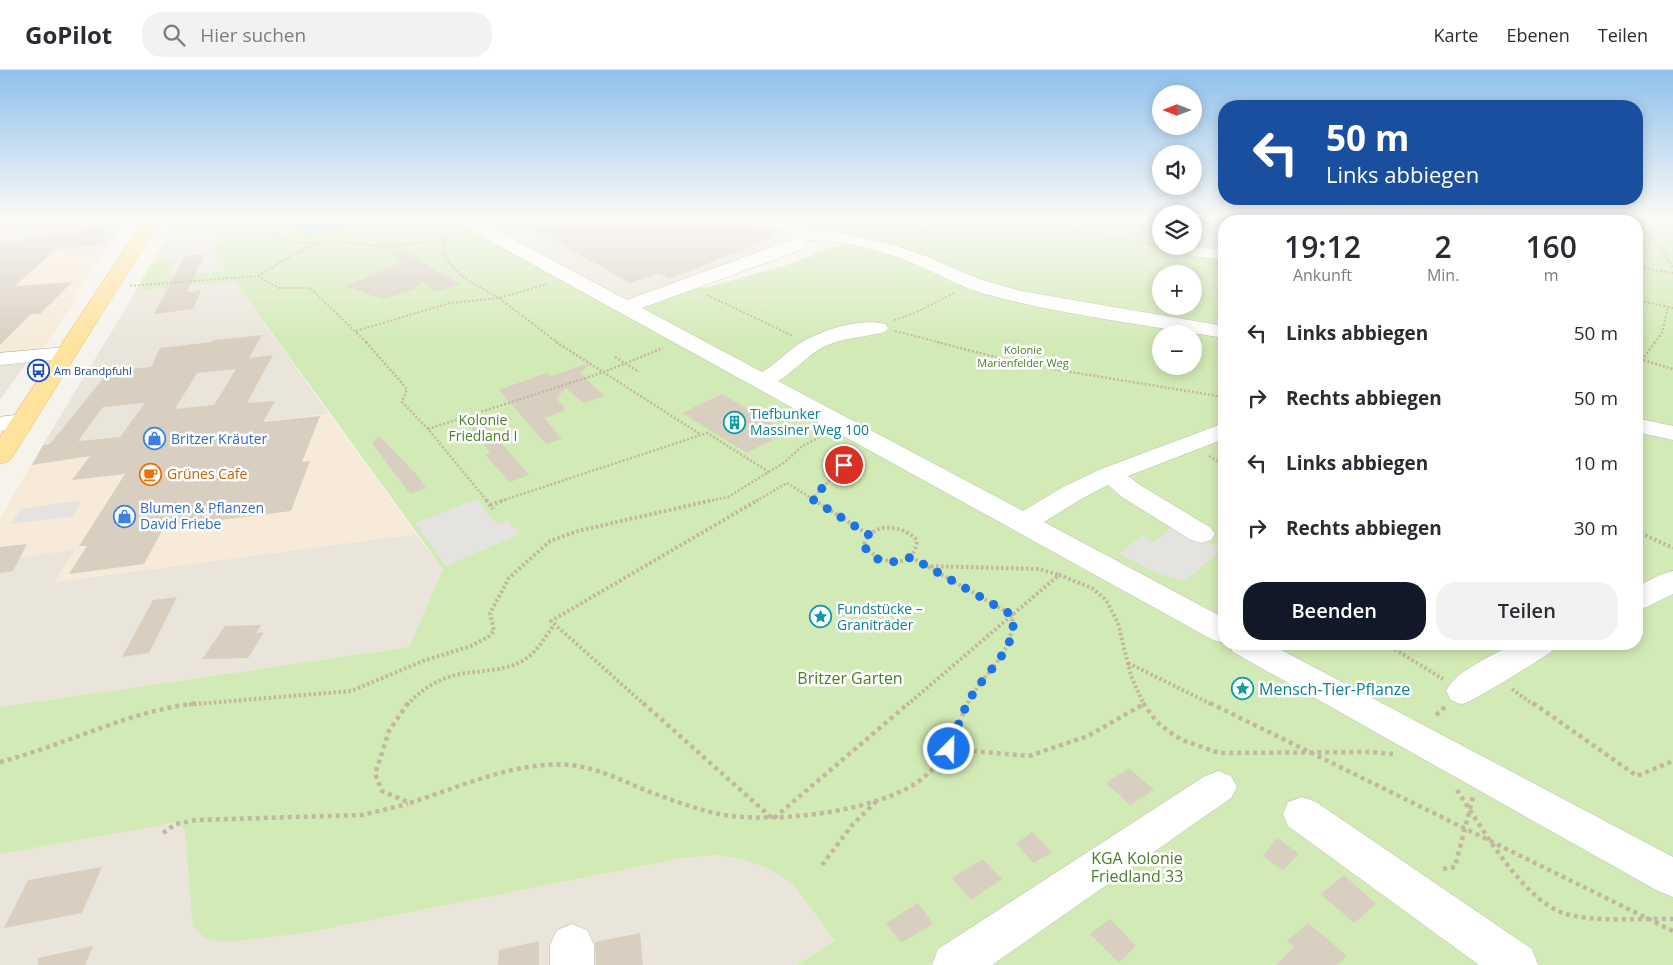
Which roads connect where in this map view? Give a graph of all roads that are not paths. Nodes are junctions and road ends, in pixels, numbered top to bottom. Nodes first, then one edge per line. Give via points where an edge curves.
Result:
1 (126, 261) edge
2 (530, 261) edge
3 (757, 261) edge
4 (919, 261) edge
5 (624, 308) junction
6 (878, 328) road end
7 (1218, 331) edge
8 (66, 353) junction
9 (0, 359) edge
10 (760, 381) junction
11 (11, 423) edge
12 (1643, 427) edge
13 (1218, 432) edge
14 (1673, 434) edge
15 (0, 456) edge
16 (1110, 474) junction
17 (1023, 523) junction
18 (1201, 534) dead end
19 (1673, 582) edge
20 (1643, 597) edge
21 (1218, 629) edge
22 (1254, 650) edge
23 (1529, 650) edge
24 (1463, 691) road end
25 (1218, 787) dead end
26 (1302, 814) dead end
27 (1673, 878) edge
28 (954, 965) edge
29 (1516, 965) edge

1 - 8 main road
2 - 5 street
3 - 5 street
4 - 7 street via 972,284
5 - 10 street
6 - 10 street via 850,330 829,337 802,352 781,371
8 - 9 street
8 - 11 main road
10 - 17 street
11 - 15 main road
12 - 14 street
13 - 16 street
16 - 17 street
16 - 18 street via 1131,491
17 - 21 street
19 - 20 street
22 - 27 street via 1467,778
23 - 24 street
25 - 28 street
26 - 29 street

